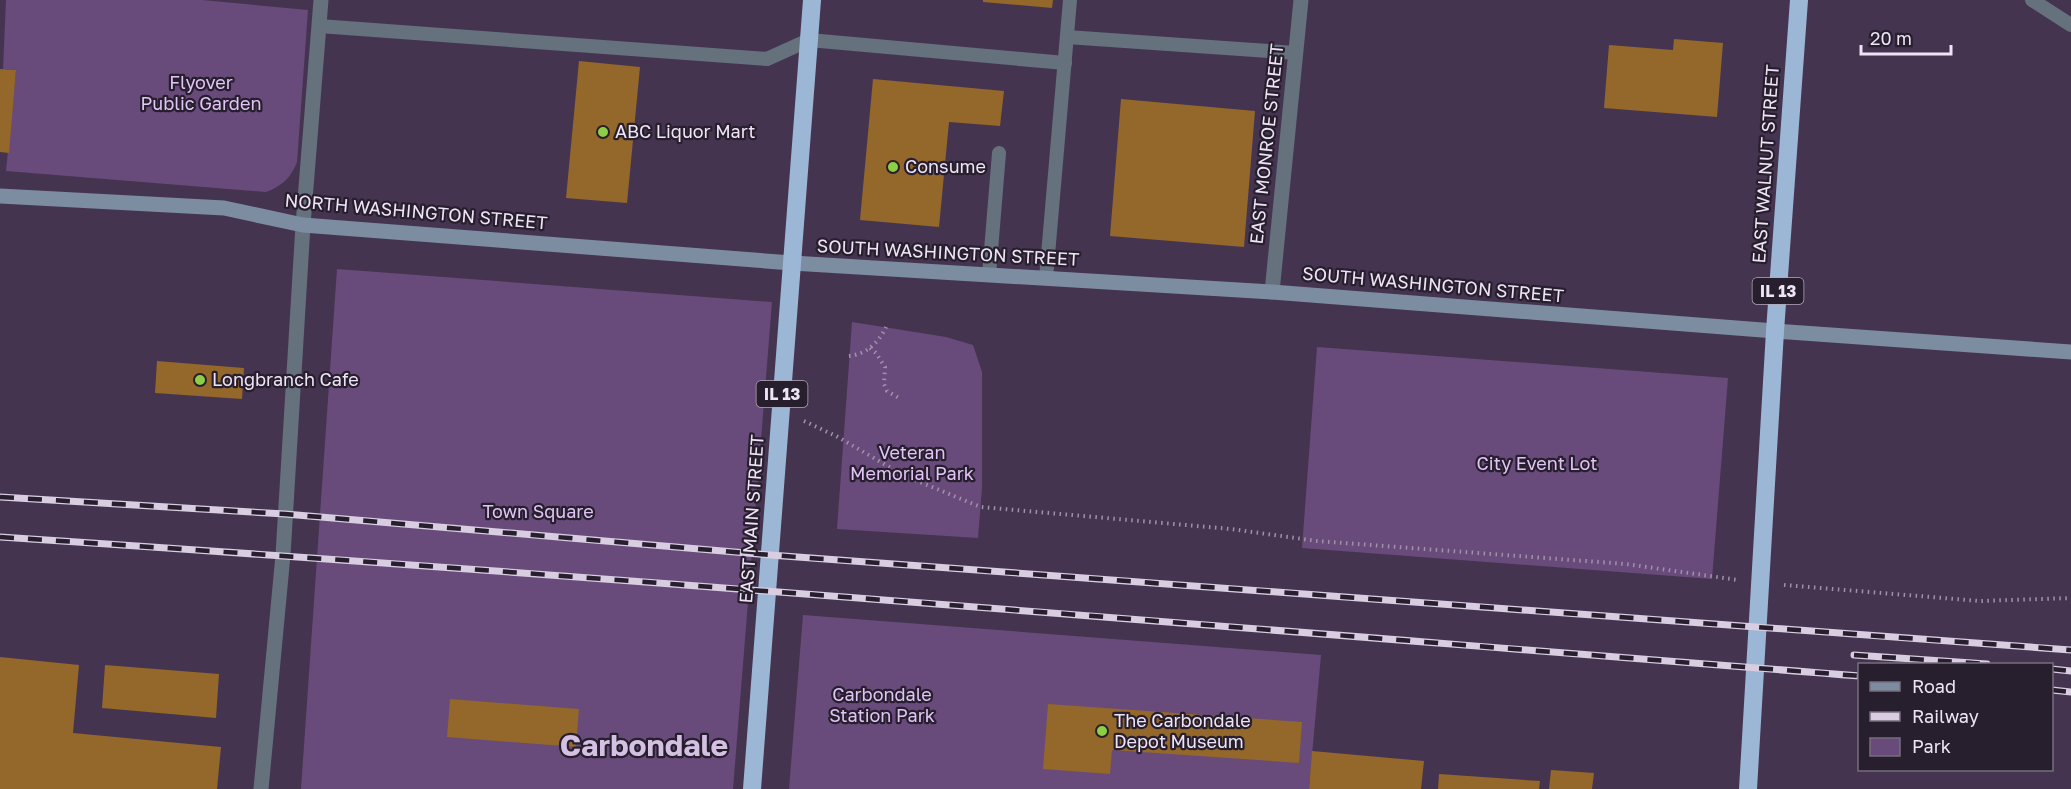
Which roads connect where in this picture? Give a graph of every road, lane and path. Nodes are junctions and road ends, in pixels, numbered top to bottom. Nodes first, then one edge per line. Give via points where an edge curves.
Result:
1 (321, 0) edge
2 (812, 0) edge
3 (1070, 0) edge
4 (1301, 0) edge
5 (1799, 0) edge
6 (2032, 0) edge
7 (319, 26) junction
8 (2071, 26) edge
9 (1067, 37) junction
10 (809, 40) junction
11 (1296, 53) junction
12 (1065, 63) junction
13 (999, 153) dead end
14 (0, 196) edge
15 (303, 225) junction
16 (792, 263) junction
17 (988, 275) junction
18 (1046, 278) junction
19 (1272, 292) junction
20 (886, 327) dead end
21 (1775, 332) junction
22 (870, 348) junction
23 (2071, 352) edge
24 (849, 356) dead end
25 (898, 398) dead end
26 (781, 410) junction
27 (1760, 583) junction
28 (2071, 598) edge
29 (261, 789) edge
30 (752, 789) edge
31 (1748, 789) edge

1 - 7 street
2 - 10 highway, EAST MAIN STREET / IL 13
3 - 9 lane
4 - 11 street, EAST MONROE STREET
5 - 21 highway, EAST WALNUT STREET / IL 13
6 - 8 lane
7 - 10 lane via 767,59
7 - 15 street
9 - 11 lane
9 - 12 lane
10 - 12 lane
10 - 16 highway, EAST MAIN STREET / IL 13
11 - 19 street, EAST MONROE STREET
12 - 18 lane
13 - 17 lane
14 - 15 street, NORTH WASHINGTON STREET via 224,208
15 - 16 street, NORTH WASHINGTON STREET
15 - 29 street via 283,555
16 - 17 street, SOUTH WASHINGTON STREET
16 - 26 highway, EAST MAIN STREET / IL 13
17 - 18 street, SOUTH WASHINGTON STREET
18 - 19 street, SOUTH WASHINGTON STREET
19 - 21 street, SOUTH WASHINGTON STREET
20 - 22 path
21 - 23 street, SOUTH WASHINGTON STREET
21 - 27 highway, EAST WALNUT STREET / IL 13
22 - 24 path via 858,356
22 - 25 path via 885,367 887,391
26 - 27 path via 905,476 981,507 1231,529 1317,541 1626,564
26 - 30 highway, EAST MAIN STREET / IL 13
27 - 28 path via 1980,601
27 - 31 highway, IL 13

